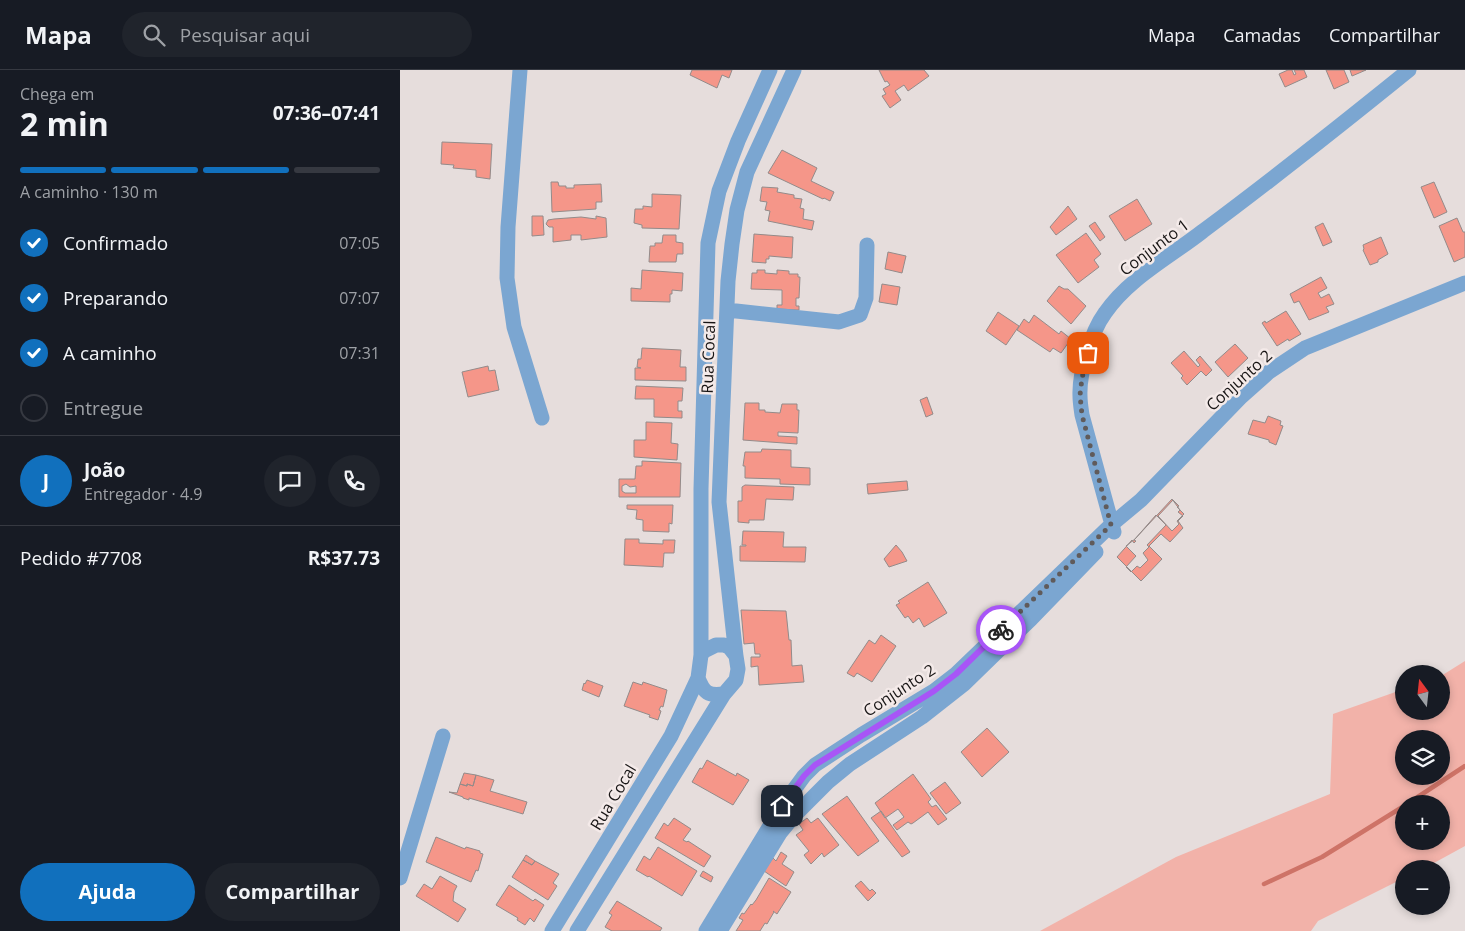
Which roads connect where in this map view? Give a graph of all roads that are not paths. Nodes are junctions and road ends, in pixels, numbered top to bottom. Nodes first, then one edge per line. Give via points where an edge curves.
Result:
1 (520, 70) edge
2 (770, 70) edge
3 (794, 70) edge
4 (1409, 70) edge
5 (867, 245) dead end
6 (1465, 283) edge
7 (727, 310) junction
8 (542, 418) dead end
9 (1112, 529) junction
10 (701, 655) junction
11 (736, 656) junction
12 (698, 678) junction
13 (960, 679) junction
14 (724, 694) junction
15 (444, 736) dead end
16 (774, 830) junction
17 (400, 878) edge
18 (716, 926) edge
19 (552, 931) edge
20 (577, 931) edge

1 - 8 street via 507,278 514,327
2 - 10 street, Rua Cocal via 719,190 708,243 701,489
3 - 7 street, Rua Cocal via 741,190 732,244
4 - 9 street, Conjunto 1 via 1217,221 1153,267 1116,299 1104,314 1088,353 1080,395 1082,415
5 - 7 street via 866,298 860,315 839,322
6 - 9 street, Conjunto 2 via 1305,348 1269,372
7 - 11 street, Rua Cocal via 719,502
9 - 13 street, Conjunto 2 via 1031,619
10 - 11 street via 716,645 724,644
10 - 12 street
11 - 14 street via 736,680
12 - 14 street via 703,689 714,696
12 - 19 street, Rua Cocal via 670,736
13 - 16 street, Conjunto 2 via 922,717 850,764 794,816
13 - 16 street, Conjunto 2 via 934,691 815,765 804,776
14 - 20 street
15 - 17 street
16 - 18 street, Conjunto 2

